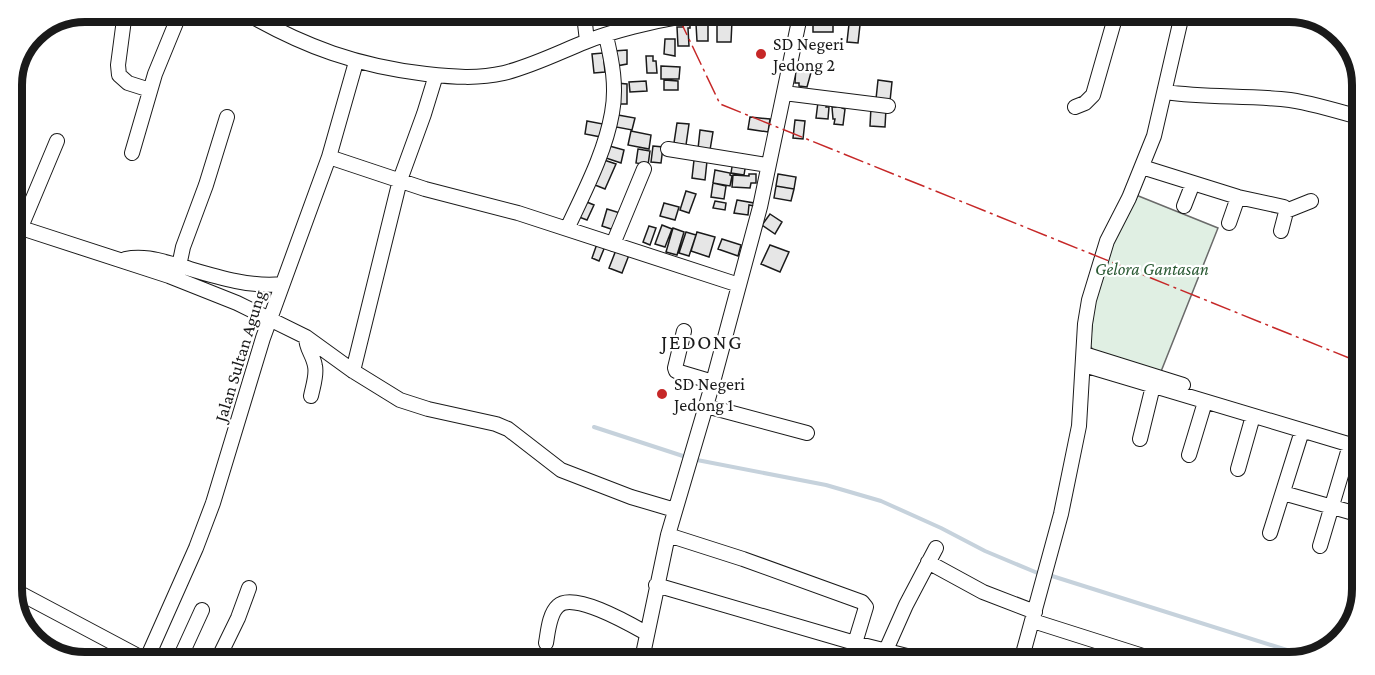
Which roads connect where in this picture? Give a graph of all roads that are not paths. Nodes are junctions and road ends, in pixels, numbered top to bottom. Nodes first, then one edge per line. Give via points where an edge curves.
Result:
1 (124, 22) edge
2 (176, 22) edge
3 (262, 22) edge
4 (585, 22) edge
5 (657, 22) edge
6 (799, 22) edge
7 (1114, 22) edge
8 (1180, 22) edge
9 (606, 36) junction
10 (587, 41) junction
11 (356, 62) junction
12 (436, 75) junction
13 (150, 90) junction
14 (1165, 92) junction
15 (784, 93) junction
16 (888, 106) dead end
17 (1075, 107) dead end
18 (1352, 115) edge
19 (227, 117) dead end
20 (57, 141) dead end
21 (668, 149) dead end
22 (132, 153) dead end
23 (329, 157) junction
24 (767, 165) junction
25 (1142, 167) junction
26 (644, 169) dead end
27 (400, 180) junction
28 (1193, 183) junction
29 (1238, 197) junction
30 (1311, 201) dead end
31 (1184, 206) dead end
32 (23, 211) edge
33 (1286, 211) junction
34 (1229, 223) dead end
35 (23, 228) edge
36 (567, 229) junction
37 (1281, 231) dead end
38 (613, 244) junction
39 (120, 259) junction
40 (179, 266) junction
41 (282, 284) junction
42 (739, 285) junction
43 (270, 318) junction
44 (684, 331) dead end
45 (306, 337) junction
46 (1084, 359) junction
47 (353, 371) junction
48 (713, 382) junction
49 (1183, 384) dead end
50 (1153, 386) junction
51 (311, 396) dead end
52 (1205, 402) junction
53 (706, 406) junction
54 (1253, 416) junction
55 (1302, 432) junction
56 (807, 433) dead end
57 (1140, 439) dead end
58 (1352, 445) edge
59 (1352, 452) edge
60 (1189, 455) dead end
61 (1238, 469) dead end
62 (1284, 493) junction
63 (1332, 507) junction
64 (675, 510) junction
65 (1352, 513) edge
66 (1270, 533) dead end
67 (668, 535) junction
68 (1320, 546) dead end
69 (936, 548) dead end
70 (928, 562) junction
71 (656, 585) junction
72 (249, 588) dead end
73 (23, 595) edge
74 (202, 610) dead end
75 (1034, 616) junction
76 (646, 633) junction
77 (546, 643) dead end
78 (855, 643) junction
79 (130, 652) edge
80 (150, 652) edge
81 (183, 652) edge
82 (221, 652) edge
83 (643, 652) edge
84 (883, 652) edge
85 (890, 652) edge
86 (1024, 652) edge
87 (1134, 652) edge

1 - 13 street via 119,75 128,83
2 - 13 street
3 - 11 street via 308,45
4 - 10 street
5 - 9 street
6 - 15 street
7 - 17 street via 1093,95
8 - 14 street
9 - 10 street
9 - 36 street via 613,67 612,113 597,161
10 - 12 street via 505,73 466,78
11 - 12 street
11 - 23 street, Jalan Sultan Agung
12 - 27 street
13 - 22 street
14 - 18 street via 1290,100
14 - 25 street
15 - 16 street
15 - 24 street
19 - 40 street
20 - 32 street
21 - 24 street
23 - 27 street
23 - 41 street, Jalan Sultan Agung
24 - 42 street
25 - 28 street
25 - 46 street via 1098,268 1085,324
26 - 38 street
27 - 36 street
27 - 47 street
28 - 29 street
28 - 31 street
29 - 33 street via 1281,206
29 - 34 street
30 - 33 street
33 - 37 street
35 - 39 street
36 - 38 street
38 - 42 street
39 - 40 street via 137,256
39 - 43 street via 197,286
40 - 41 street via 250,282
41 - 43 street, Jalan Sultan Agung
42 - 48 street
43 - 45 street
43 - 80 street, Jalan Sultan Agung via 209,512
44 - 48 street via 676,371
45 - 47 street
45 - 51 street via 306,348 315,363
46 - 49 street
46 - 50 street
46 - 75 street via 1071,468
47 - 64 street via 399,400 508,429 561,470
48 - 53 street
50 - 52 street
50 - 57 street
52 - 54 street
52 - 60 street
53 - 56 street
53 - 64 street
54 - 55 street
54 - 61 street
55 - 58 street
55 - 62 street
59 - 63 street
62 - 63 street
62 - 66 street
63 - 65 street
63 - 68 street
64 - 67 street
67 - 71 street
67 - 78 street via 862,602 866,607
69 - 70 street
70 - 75 street
70 - 85 street
71 - 76 street
71 - 78 street
72 - 82 street
73 - 79 street
74 - 81 street
75 - 86 street
75 - 87 street
76 - 77 street via 606,611 566,602 554,612
76 - 83 street
78 - 84 street

